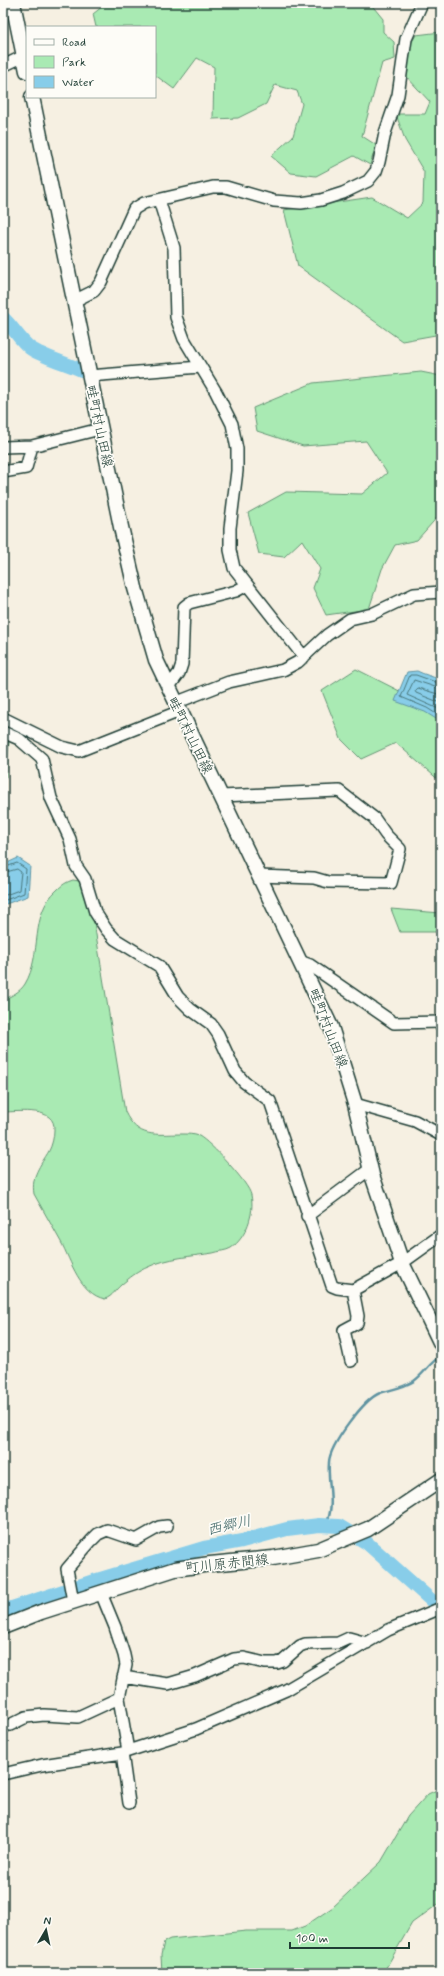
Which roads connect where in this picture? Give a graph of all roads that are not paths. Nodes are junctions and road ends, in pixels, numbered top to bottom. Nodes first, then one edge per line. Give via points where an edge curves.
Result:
1 (13, 3) edge
2 (422, 3) edge
3 (24, 56) junction
4 (3, 66) edge
5 (26, 66) edge
6 (32, 98) edge
7 (159, 200) junction
8 (74, 301) junction
9 (200, 367) junction
10 (89, 376) junction
11 (100, 429) junction
12 (32, 446) junction
13 (3, 447) edge
14 (3, 472) edge
15 (247, 585) junction
16 (441, 592) edge
17 (304, 657) junction
18 (168, 688) junction
19 (178, 707) junction
20 (3, 718) edge
21 (3, 732) edge
22 (221, 796) junction
23 (258, 876) junction
24 (302, 962) junction
25 (441, 1022) edge
26 (355, 1104) junction
27 (441, 1135) edge
28 (370, 1169) junction
29 (307, 1216) junction
30 (441, 1235) edge
31 (402, 1263) junction
32 (353, 1290) junction
33 (441, 1344) edge
34 (351, 1361) dead end
35 (441, 1480) edge
36 (167, 1526) dead end
37 (101, 1593) junction
38 (73, 1601) junction
39 (438, 1610) edge
40 (3, 1627) edge
41 (367, 1643) junction
42 (123, 1677) junction
43 (120, 1698) junction
44 (3, 1726) edge
45 (125, 1752) junction
46 (3, 1774) edge
47 (129, 1803) dead end

1 - 3 main road
2 - 7 street via 406,39 401,84 385,133 379,162 368,181 343,193 301,203 274,201 226,187 213,186
3 - 4 street
3 - 5 main road
6 - 8 main road, 畦町村山田線
7 - 8 street via 144,203 134,209 101,282 94,291
7 - 9 street via 174,248 176,317 184,339
8 - 10 main road, 畦町村山田線
9 - 10 street
9 - 15 street via 232,424 238,471 230,528 230,550 234,568
10 - 11 main road, 畦町村山田線
11 - 12 street
11 - 18 main road, 畦町村山田線 via 135,588 156,660
12 - 13 street
12 - 14 street via 26,468
15 - 17 street
15 - 18 street via 236,591 189,603 184,607 182,664
16 - 17 street via 414,594 372,614 350,619 327,635
17 - 19 street via 283,670 229,682
18 - 19 main road, 畦町村山田線
19 - 20 street via 79,750 62,747
19 - 22 main road, 畦町村山田線
21 - 29 street via 19,739 42,759 51,798 70,839 76,866 85,879 95,912 106,929 115,939 159,966 178,997 212,1024 235,1071 244,1082 270,1101
22 - 23 main road, 畦町村山田線
22 - 23 street via 339,791 374,818 386,836 400,849 391,883 328,882 314,878
23 - 24 main road, 畦町村山田線
24 - 25 street via 394,1023
24 - 26 main road, 畦町村山田線 via 331,1027
26 - 27 street via 415,1121
26 - 28 main road, 畦町村山田線
28 - 29 street
28 - 31 main road, 畦町村山田線
29 - 32 street via 332,1286
30 - 31 street
31 - 32 street
31 - 33 main road, 畦町村山田線
32 - 34 street via 357,1323 344,1330
35 - 37 main road, 町川原赤間線 via 368,1529 318,1550 297,1555 181,1568
36 - 38 street via 136,1540 107,1530 98,1534 67,1569
37 - 38 main road, 町川原赤間線
37 - 42 street via 122,1645 126,1665
38 - 40 main road, 町川原赤間線
39 - 41 street via 388,1630
41 - 42 street via 349,1638 338,1643 305,1644 284,1661 266,1663 244,1658 234,1659 195,1676 168,1684
41 - 45 street via 286,1690 196,1729
42 - 43 street
43 - 44 street via 78,1717 26,1717
43 - 45 street
45 - 46 street
45 - 47 street

